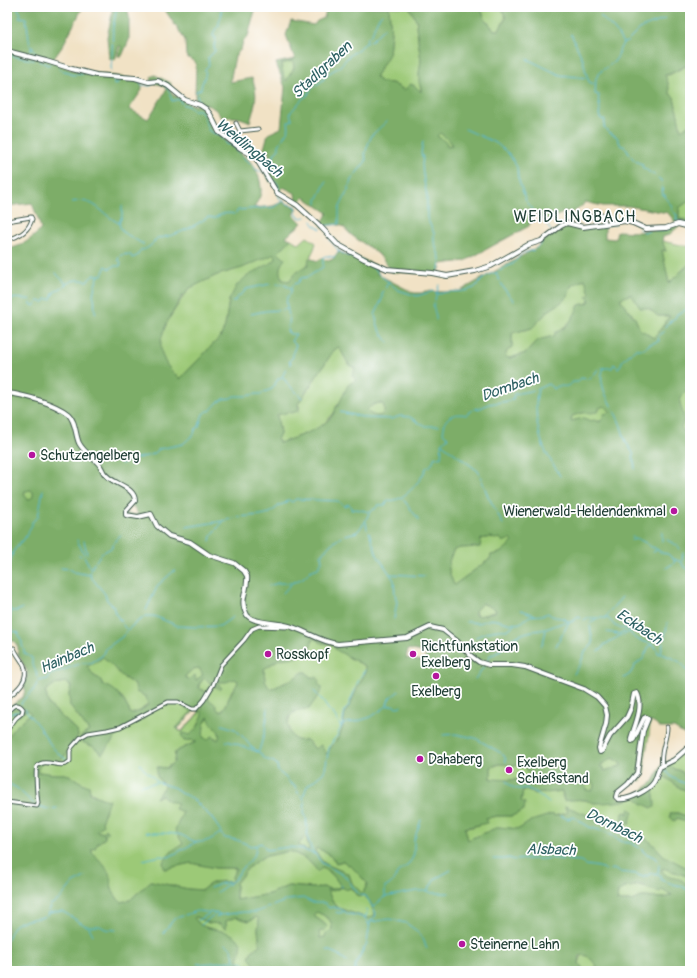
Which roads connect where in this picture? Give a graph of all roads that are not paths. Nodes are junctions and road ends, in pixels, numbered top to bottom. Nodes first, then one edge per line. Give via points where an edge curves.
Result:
1 (7, 51) edge
2 (236, 123) dead end
3 (258, 128) dead end
4 (240, 131) junction
5 (230, 141) junction
6 (587, 217) dead end
7 (7, 221) edge
8 (605, 224) junction
9 (690, 227) edge
10 (7, 240) edge
11 (7, 393) edge
12 (289, 626) junction
13 (7, 655) edge
14 (7, 667) edge
15 (7, 679) edge
16 (7, 698) edge
17 (7, 713) edge
18 (667, 727) dead end
19 (7, 730) edge
20 (690, 746) edge
21 (662, 765) junction
22 (7, 802) edge

1 - 5 main road via 70,69 160,82 186,101 205,108 218,131
2 - 4 street
3 - 4 street
4 - 5 street
5 - 8 main road via 254,157 279,195 297,205 337,244 390,270 447,276 472,272 488,267 528,245 542,241 565,224 583,227
6 - 8 street via 603,215
7 - 10 street via 32,218 28,229
8 - 9 main road via 627,221 647,229 679,224
11 - 12 main road via 40,402 68,415 83,448 99,464 106,476 128,489 133,495 135,500 126,514 151,514 157,526 171,537 188,542 208,554 236,563 247,576 243,600 248,616 266,623
12 - 21 main road via 338,644 407,638 430,627 443,630 479,662 525,667 597,696 608,715 600,752 627,717 634,694 637,693 640,706 632,740 644,718 648,718 642,730 637,772 617,794 617,799 627,799 647,789 654,782
12 - 22 street via 259,626 252,629 221,665 213,685 196,708 192,709 178,702 168,702 120,727 86,734 72,747 70,761 67,764 44,762 37,766 38,805
13 - 16 street via 8,650 14,649 24,665 25,673 22,685
14 - 15 street
17 - 19 street via 15,705 23,709
18 - 21 street
20 - 21 main road via 674,760

